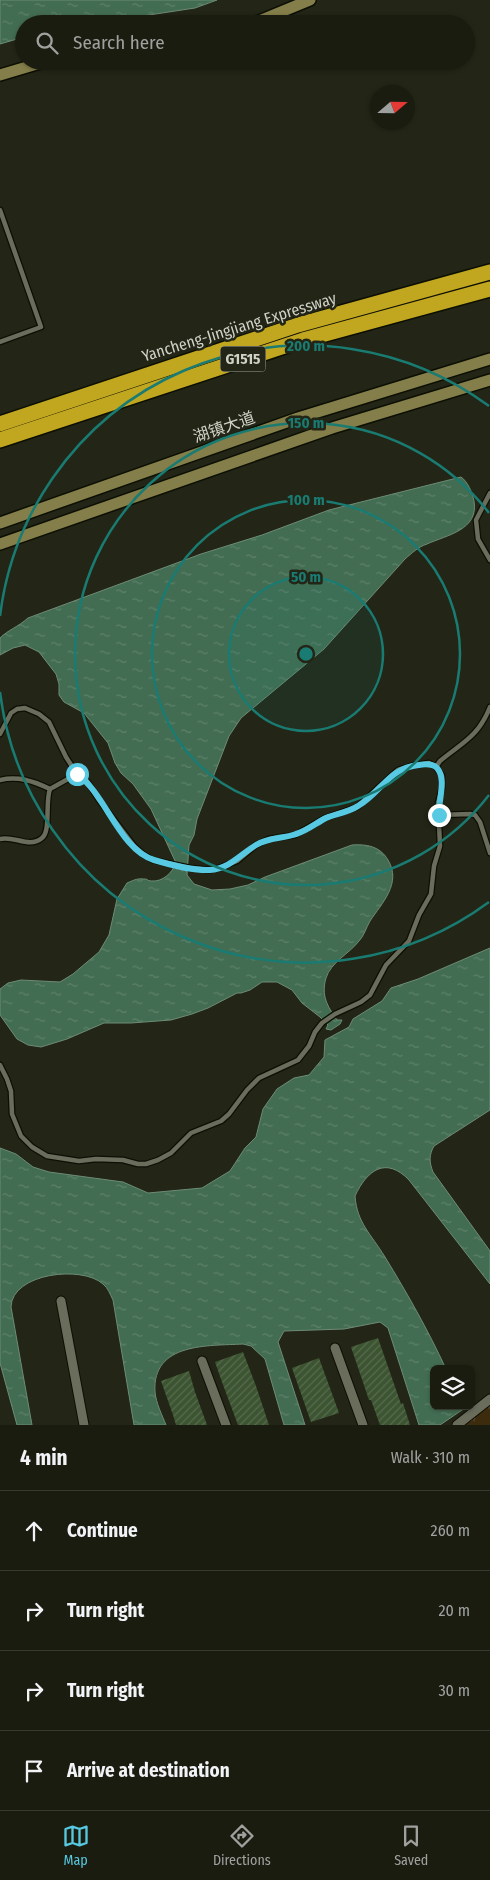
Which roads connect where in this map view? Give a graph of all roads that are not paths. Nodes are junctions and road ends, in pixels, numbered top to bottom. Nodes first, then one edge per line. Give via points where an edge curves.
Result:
1 (310, 0) edge
2 (272, 15) edge
3 (19, 70) edge
4 (0, 76) edge
5 (0, 210) edge
6 (490, 272) edge
7 (490, 289) edge
8 (0, 342) edge
9 (490, 359) edge
10 (490, 380) edge
11 (0, 424) edge
12 (0, 440) edge
13 (490, 493) edge
14 (0, 523) edge
15 (0, 544) edge
16 (490, 560) edge
17 (490, 706) edge
18 (0, 734) edge
19 (436, 766) junction
20 (77, 774) junction
21 (0, 780) edge
22 (50, 789) junction
23 (439, 815) junction
24 (0, 838) edge
25 (490, 853) edge
26 (0, 1066) edge
27 (61, 1301) dead end
28 (335, 1348) dead end
29 (202, 1361) dead end
30 (490, 1399) edge
31 (84, 1425) edge
32 (226, 1425) edge
33 (363, 1425) edge
34 (457, 1425) edge

1 - 2 main road
3 - 4 main road
5 - 8 lane via 41,327
6 - 11 highway, Yancheng-Jingjiang Expressway / G1515 via 298,325
7 - 12 highway, Yancheng-Jingjiang Expressway / G1515 via 303,340
9 - 14 main road, 湖镇大道 via 298,418
10 - 15 main road via 332,428
13 - 16 lane via 476,520 478,539
17 - 19 lane via 476,732
18 - 20 lane via 11,713 17,709 25,708 39,714 49,722
19 - 20 lane via 410,766 398,770 357,807 325,818 295,835 269,838 237,861 210,870 153,860 144,855 99,800 88,781
19 - 23 lane via 442,776
20 - 22 lane
21 - 22 lane via 21,778
22 - 24 lane via 47,827 40,840 32,843
23 - 25 lane via 475,815
23 - 26 lane via 440,846 431,894 409,941 386,965 370,995 322,1023 298,1060 259,1078 221,1121 191,1133 171,1153 146,1164 47,1156 32,1147 15,1125 11,1092
27 - 31 street
28 - 33 street
29 - 32 street
30 - 34 street

